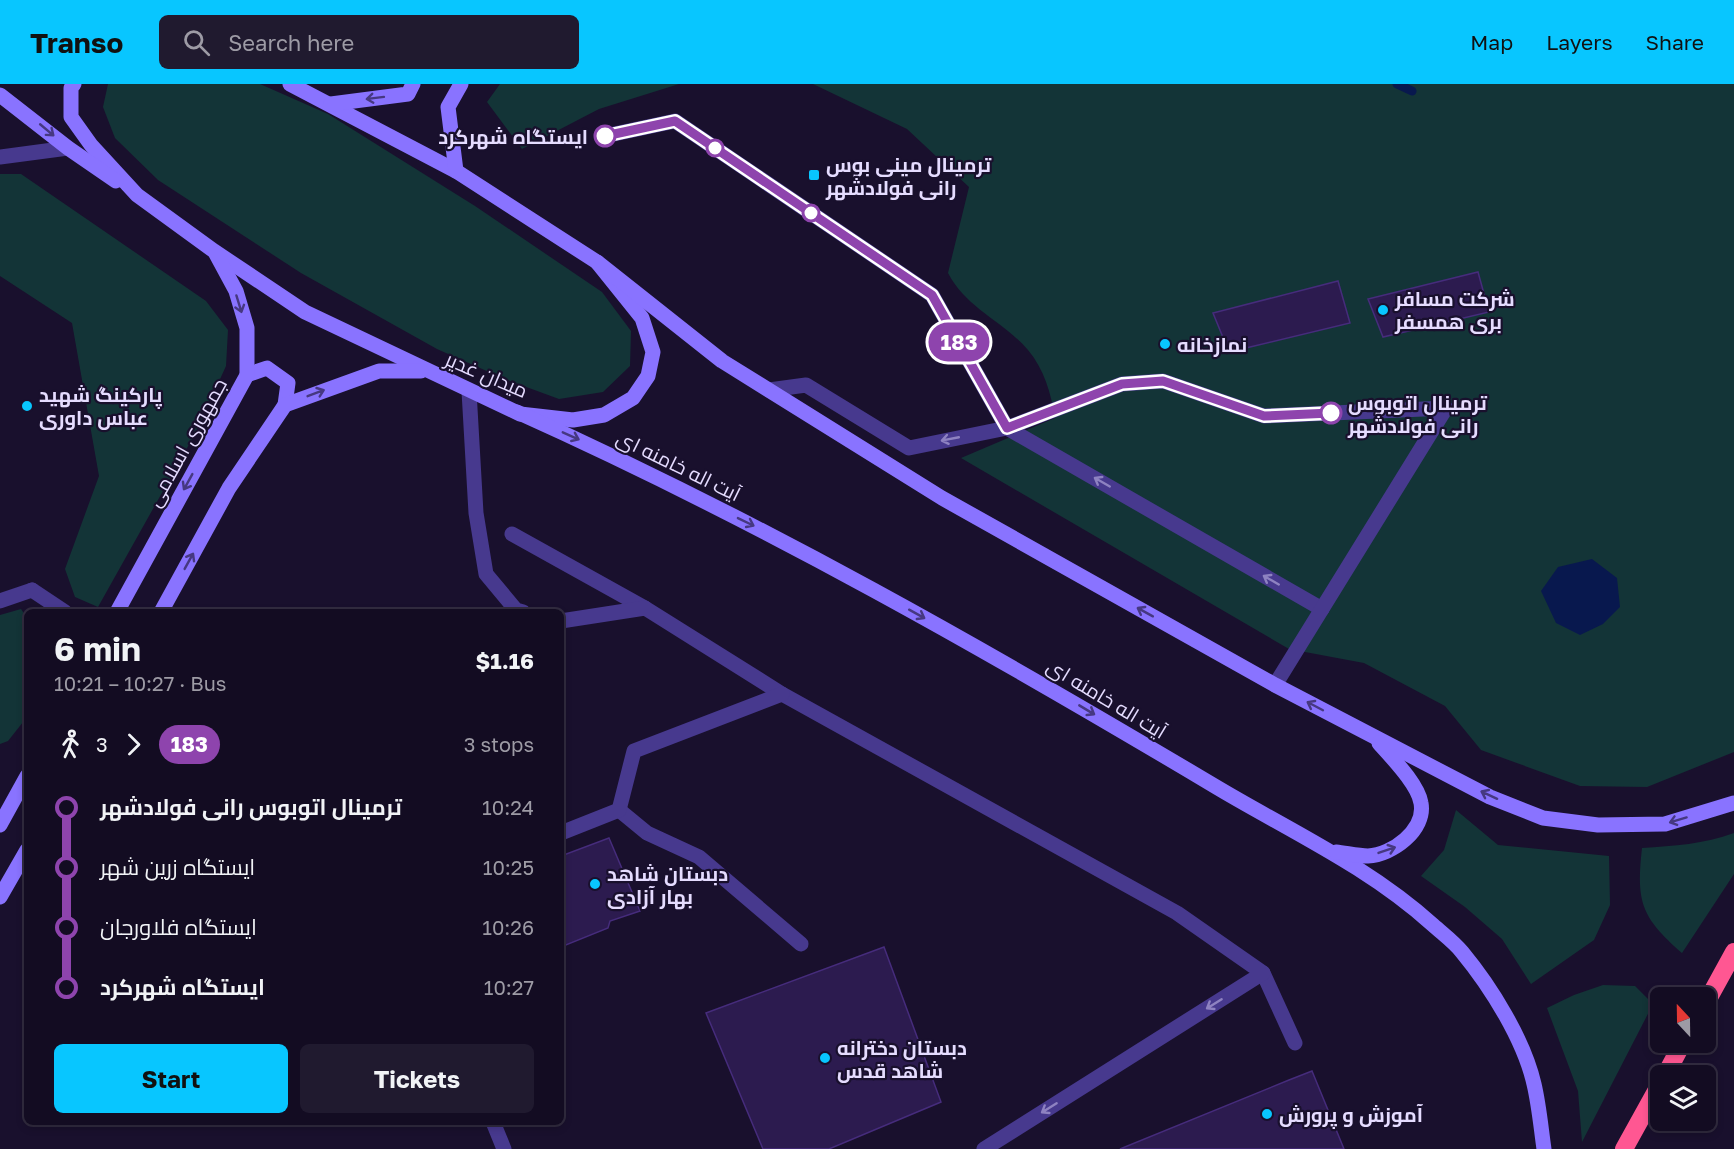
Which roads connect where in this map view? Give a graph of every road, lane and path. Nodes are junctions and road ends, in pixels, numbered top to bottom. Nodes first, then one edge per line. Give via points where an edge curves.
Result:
1 (74, 84) edge
2 (413, 84) edge
3 (461, 84) edge
4 (294, 85) edge
5 (0, 95) edge
6 (331, 104) junction
7 (605, 136) dead end
8 (68, 148) junction
9 (0, 158) edge
10 (456, 171) junction
11 (137, 195) junction
12 (214, 251) junction
13 (597, 262) junction
14 (426, 371) junction
15 (247, 375) junction
16 (469, 390) junction
17 (769, 390) junction
18 (285, 405) junction
19 (517, 412) junction
20 (1007, 428) junction
21 (512, 534) dead end
22 (0, 601) edge
23 (645, 608) junction
24 (60, 609) edge
25 (119, 609) edge
26 (163, 609) edge
27 (515, 609) edge
28 (1322, 609) junction
29 (564, 621) edge
30 (1275, 685) junction
31 (782, 694) junction
32 (1375, 738) junction
33 (24, 781) edge
34 (1734, 803) edge
35 (619, 810) junction
36 (0, 825) edge
37 (564, 832) edge
38 (1330, 851) junction
39 (24, 855) edge
40 (0, 897) edge
41 (801, 944) dead end
42 (1734, 952) edge
43 (1263, 973) junction
44 (1715, 987) edge
45 (1295, 1043) dead end
46 (1650, 1102) edge
47 (494, 1125) edge
48 (504, 1149) edge
49 (984, 1149) edge
50 (1544, 1149) edge
51 (1624, 1149) edge

1 - 11 main road, میدان غدیر via 71,117
2 -> 6 main road via 408,94
3 - 10 main road via 448,107
4 - 6 main road, میدان غدیر
5 -> 8 main road
6 - 10 main road, میدان غدیر
7 - 20 street via 675,121 932,295
8 - 9 street
8 - 11 main road
10 - 13 main road, میدان غدیر
11 - 12 main road, میدان غدیر
12 - 14 main road, میدان غدیر via 305,312
12 -> 15 main road, جمهوری اسلامی via 236,291 247,328
13 - 17 main road via 722,361
13 - 19 main road, میدان غدیر via 642,318 652,352 648,376 633,398 604,415 573,420
14 - 16 main road, میدان غدیر
18 -> 14 main road via 379,371
15 - 18 main road via 267,368 288,383
15 -> 25 main road, جمهوری اسلامی
16 - 19 main road, میدان غدیر
16 - 27 street via 476,513 486,574
20 -> 17 street via 909,448 806,385
30 -> 17 main road via 942,498
26 -> 18 main road via 229,488
19 -> 38 main road, آیت اله خامنه ای via 760,529 1018,669
28 -> 20 street
20 - 28 street via 1122,384 1163,381 1264,416 1446,408
21 - 23 street
22 - 24 street via 32,590
23 - 29 street
23 - 31 street
28 - 30 street
32 -> 30 main road
31 - 35 street via 634,751
31 - 43 street via 1177,913
34 -> 32 main road via 1665,824 1598,825 1544,818 1490,797
38 -> 32 main road via 1369,856 1396,848 1417,826 1421,803 1409,780
33 - 36 main road
35 - 37 street
35 - 41 street via 647,833 699,857
38 - 50 main road, آیت اله خامنه ای via 1400,895 1461,951 1508,1020 1533,1082
39 - 40 main road
42 - 44 highway
43 - 45 street
43 -> 49 street
46 - 51 highway
47 - 48 street

